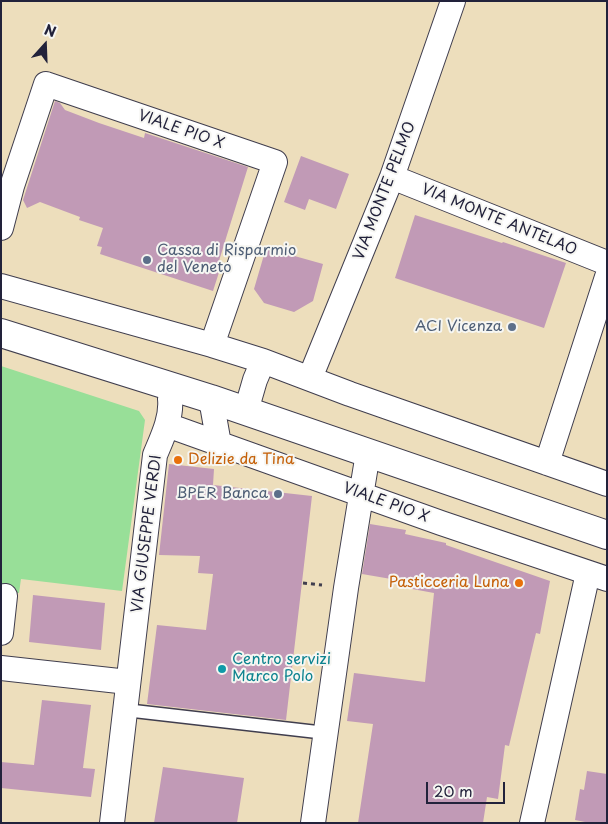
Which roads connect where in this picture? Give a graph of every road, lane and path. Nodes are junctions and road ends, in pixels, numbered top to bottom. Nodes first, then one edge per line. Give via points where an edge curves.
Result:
1 (453, 1) edge
2 (392, 177) junction
3 (1, 228) edge
4 (607, 263) edge
5 (607, 277) edge
6 (1, 286) edge
7 (1, 333) edge
8 (212, 345) junction
9 (263, 361) junction
10 (310, 378) junction
11 (173, 393) junction
12 (211, 399) junction
13 (246, 411) junction
14 (167, 425) junction
15 (219, 444) junction
16 (368, 453) junction
17 (155, 455) junction
18 (546, 463) junction
19 (607, 484) edge
20 (360, 494) junction
21 (607, 535) edge
22 (597, 576) edge
23 (6, 596) dead end
24 (1, 632) edge
25 (1, 668) edge
26 (128, 682) junction
27 (124, 710) junction
28 (326, 734) junction
29 (112, 823) edge
30 (313, 823) edge
31 (532, 823) edge

1 - 2 street, VIA MONTE PELMO
2 - 4 street, VIA MONTE ANTELAO
2 - 10 street, VIA MONTE PELMO
3 - 8 street, VIALE PIO X via 46,84 275,162
5 - 18 street
6 - 8 street
7 - 11 main road
8 - 9 street
9 - 10 street
9 - 13 street
10 - 18 street
11 - 12 main road
11 - 14 street, VIA GIUSEPPE VERDI
11 - 17 street
12 - 13 main road
12 - 15 street
13 - 16 main road
14 - 15 street, VIALE PIO X
14 - 17 street, VIA GIUSEPPE VERDI
15 - 20 street, VIALE PIO X
16 - 20 street
16 - 21 main road
17 - 26 street, VIA GIUSEPPE VERDI
18 - 19 street
20 - 22 street, VIALE PIO X
20 - 28 street
22 - 31 street
23 - 24 street
25 - 26 street
26 - 27 street, VIA GIUSEPPE VERDI
27 - 28 lane
27 - 29 street, VIA GIUSEPPE VERDI
28 - 30 street

